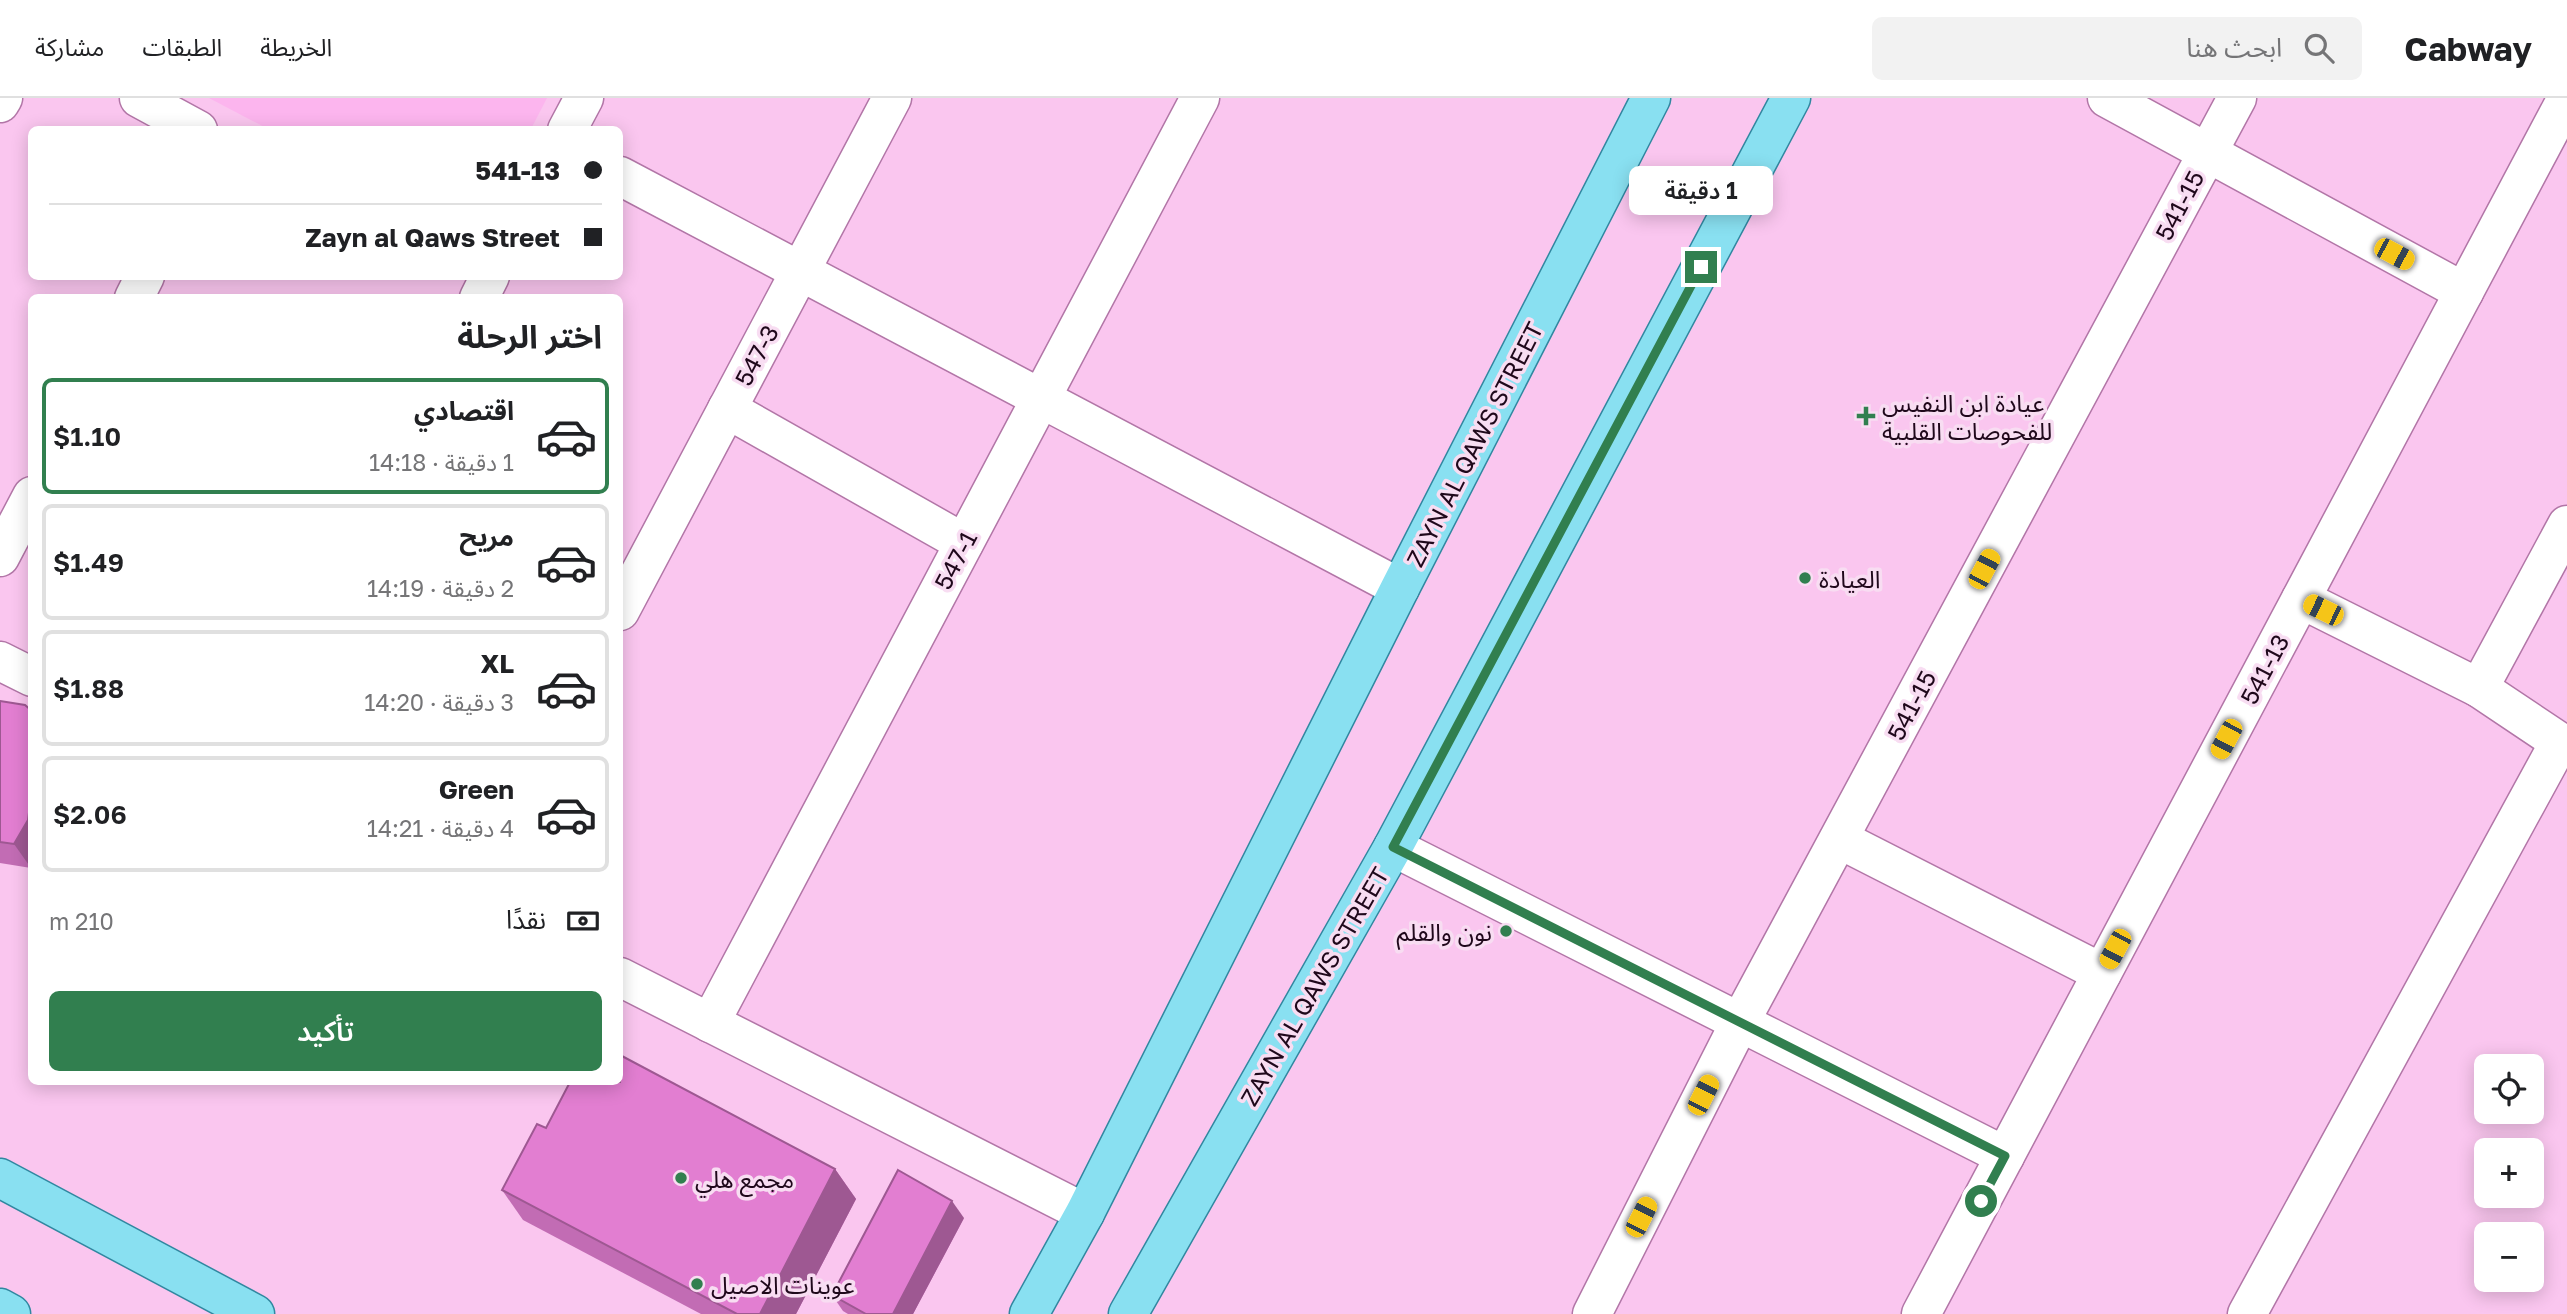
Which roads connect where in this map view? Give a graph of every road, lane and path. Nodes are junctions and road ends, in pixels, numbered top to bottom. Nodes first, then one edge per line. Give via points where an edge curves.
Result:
1 (2, 98) edge
2 (138, 98) edge
3 (584, 98) edge
4 (892, 98) edge
5 (1200, 98) edge
6 (1651, 98) edge
7 (1791, 98) edge
8 (2107, 98) edge
9 (2237, 98) edge
10 (2567, 98) edge
11 (0, 103) edge
12 (190, 126) edge
13 (569, 126) edge
14 (2207, 153) junction
15 (623, 178) edge
16 (800, 271) junction
17 (2464, 292) junction
18 (1041, 399) junction
19 (727, 409) junction
20 (28, 504) edge
21 (2565, 533) edge
22 (964, 542) junction
23 (0, 557) edge
24 (1400, 588) junction
25 (2301, 599) junction
26 (623, 605) edge
27 (0, 661) edge
28 (28, 675) edge
29 (2479, 688) junction
30 (2563, 745) edge
31 (1839, 839) junction
32 (1393, 847) junction
33 (2102, 973) junction
34 (623, 978) edge
35 (710, 1023) junction
36 (1740, 1023) junction
37 (2005, 1156) junction
38 (0, 1178) edge
39 (1085, 1213) junction
40 (0, 1308) edge
41 (11, 1314) edge
42 (255, 1314) edge
43 (1030, 1314) edge
44 (1128, 1314) edge
45 (1592, 1314) edge
46 (1921, 1314) edge
47 (2247, 1314) edge

1 - 11 street
2 - 12 street
3 - 13 street
4 - 16 street, 547-3
5 - 18 street, 547-1
6 - 24 main road, ZAYN AL QAWS STREET
7 - 32 main road, ZAYN AL QAWS STREET
8 - 14 street
9 - 14 street, 541-15
10 - 17 street, 541-13
14 - 17 street
14 - 31 street, 541-15
15 - 16 street
16 - 18 street
16 - 19 street, 547-3
17 - 25 street, 541-13
18 - 22 street, 547-1
18 - 24 street
19 - 22 street
19 - 26 street, 547-3
20 - 23 street
21 - 29 street
22 - 35 street, 547-1
24 - 39 main road, ZAYN AL QAWS STREET
25 - 29 street
25 - 33 street, 541-13
27 - 28 street
29 - 30 street
30 - 47 street
31 - 33 street
31 - 36 street, 541-15
32 - 36 street
32 - 44 main road, ZAYN AL QAWS STREET
33 - 37 street, 541-13
34 - 35 street
35 - 39 street
36 - 37 street
36 - 45 street, 541-15
37 - 46 street, 541-13
38 - 42 main road
39 - 43 main road, ZAYN AL QAWS STREET
40 - 41 main road

